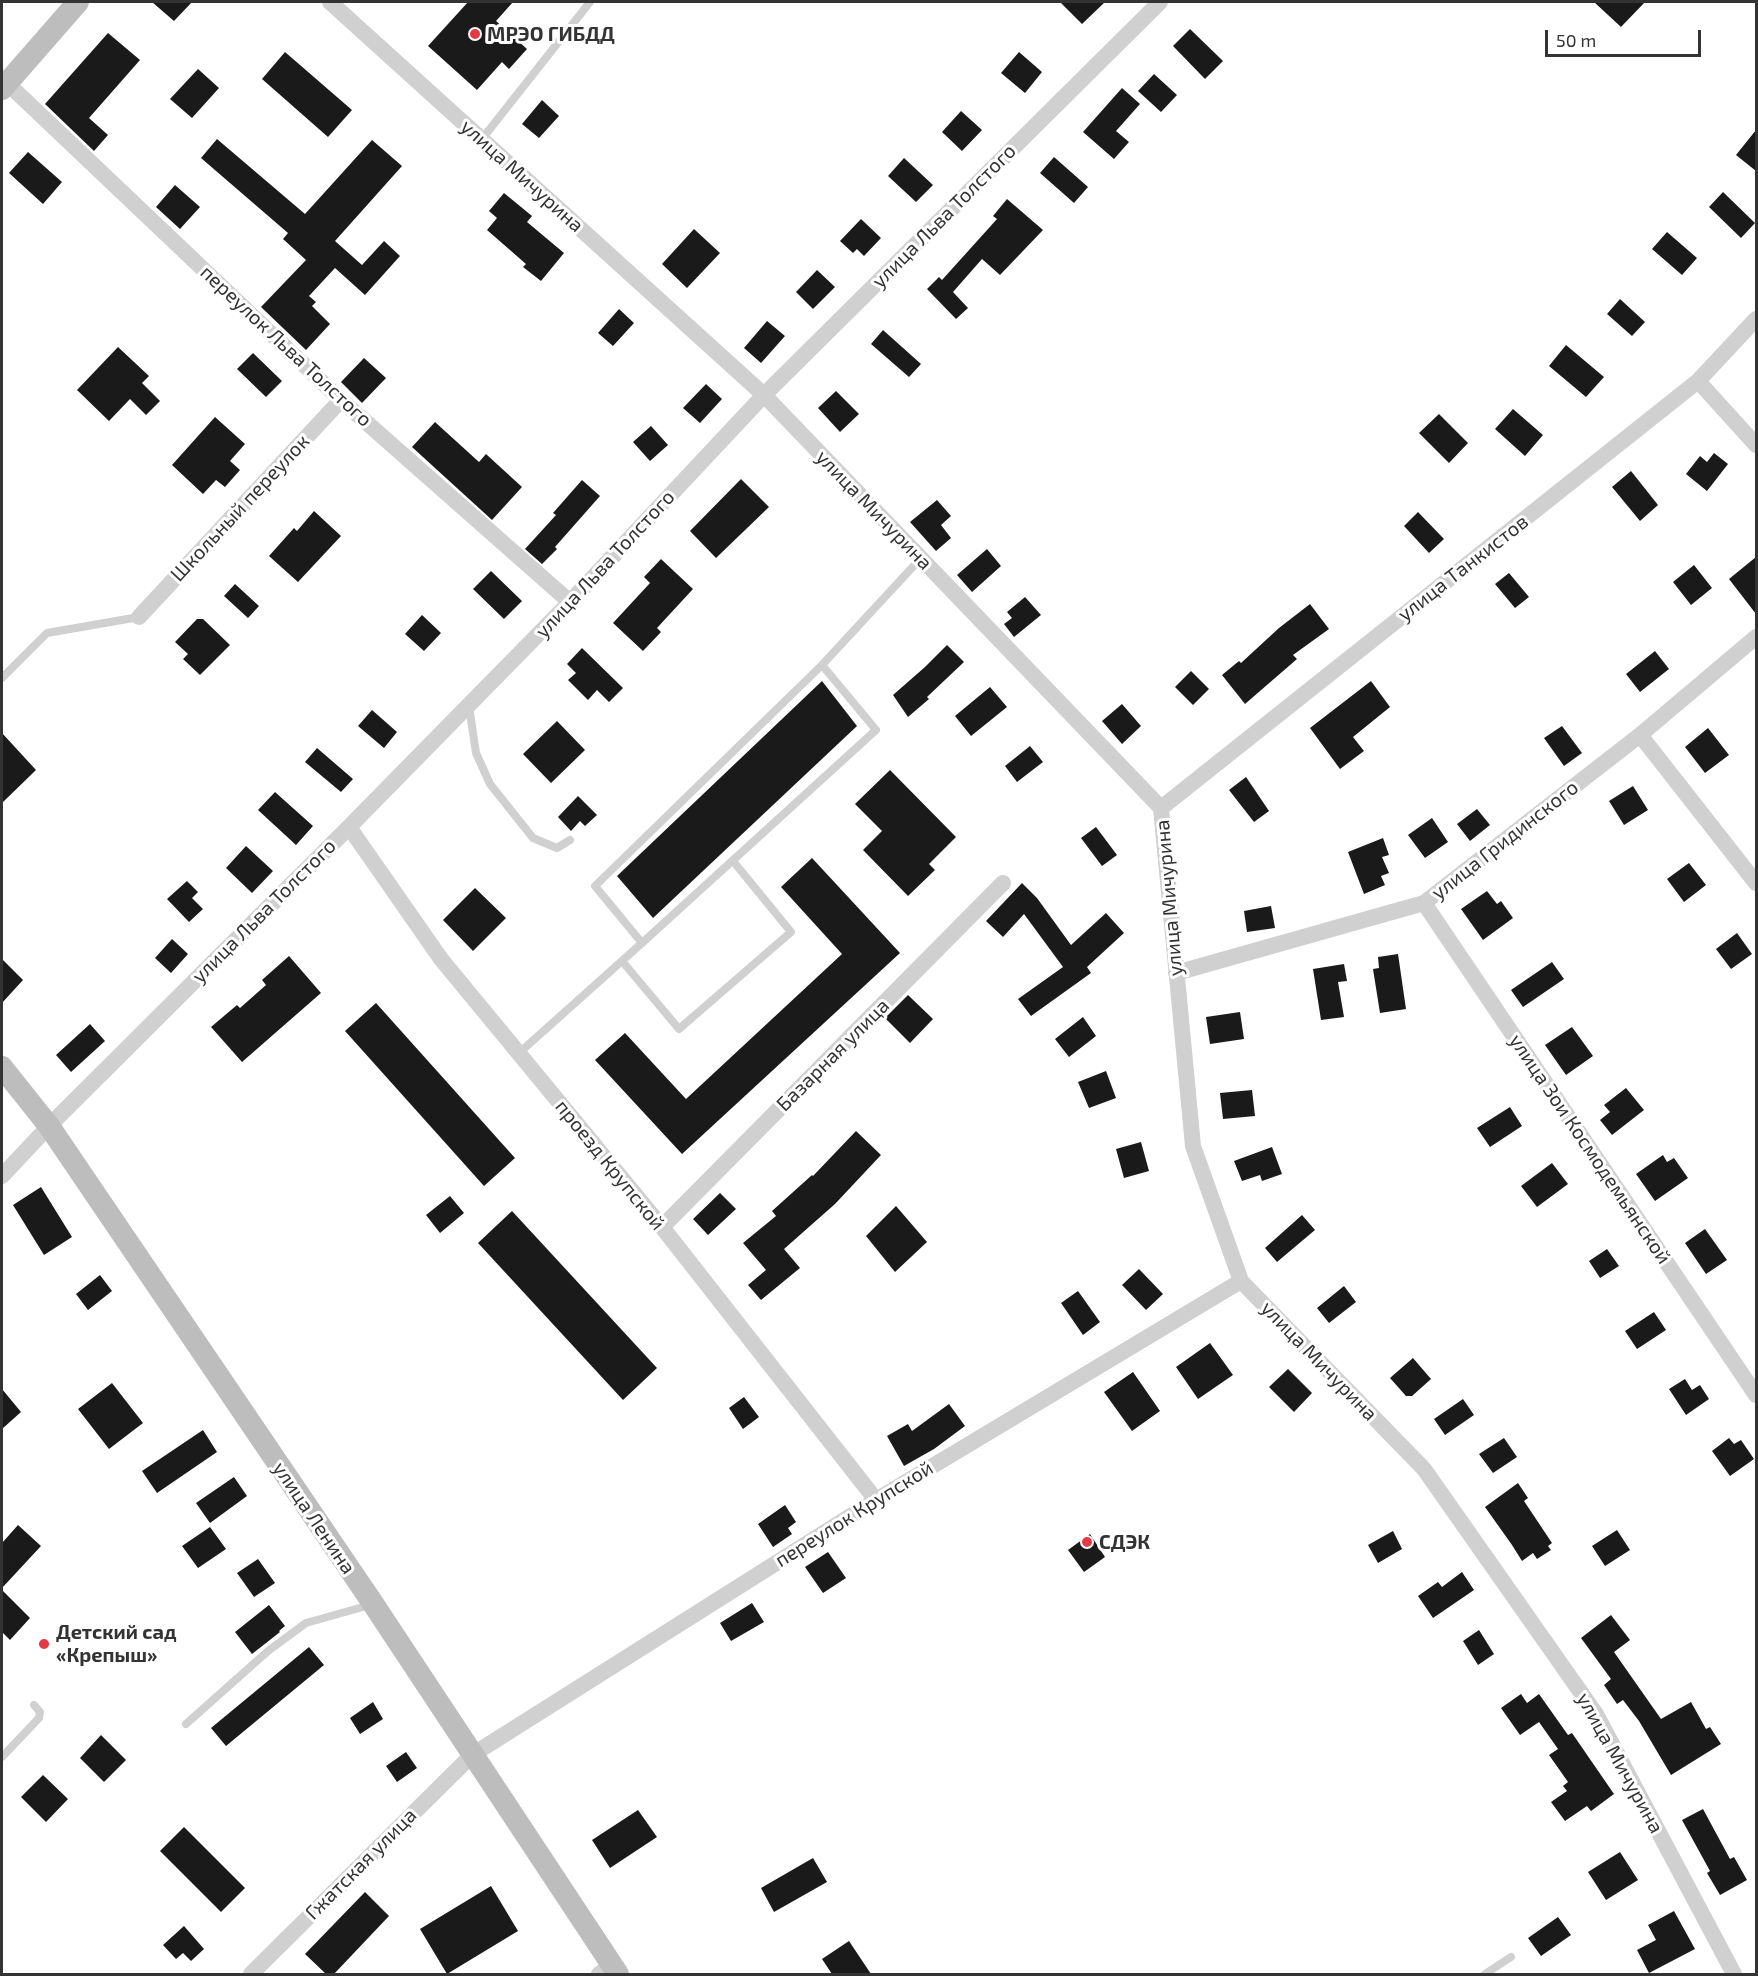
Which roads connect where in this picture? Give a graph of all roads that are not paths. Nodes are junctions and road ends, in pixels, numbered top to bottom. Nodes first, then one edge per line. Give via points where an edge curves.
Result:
1 (78, 2) edge
2 (330, 2) edge
3 (590, 2) edge
4 (1160, 2) edge
5 (4, 86) edge
6 (482, 140) junction
7 (1756, 319) edge
8 (1698, 381) junction
9 (764, 395) junction
10 (341, 400) junction
11 (1756, 445) edge
12 (921, 558) junction
13 (570, 602) junction
14 (139, 617) joint
15 (1756, 637) edge
16 (822, 664) junction
17 (2, 678) edge
18 (468, 706) junction
19 (1640, 735) junction
20 (1161, 808) junction
21 (348, 827) junction
22 (570, 840) dead end
23 (733, 861) junction
24 (1003, 883) dead end
25 (1756, 883) edge
26 (1424, 903) junction
27 (642, 943) junction
28 (622, 961) junction
29 (1176, 973) junction
30 (519, 1053) junction
31 (2, 1067) edge
32 (49, 1126) junction
33 (2, 1176) edge
34 (662, 1227) junction
35 (1241, 1281) junction
36 (1756, 1395) edge
37 (876, 1500) junction
38 (372, 1602) junction
39 (34, 1705) dead end
40 (186, 1724) dead end
41 (472, 1755) junction
42 (2, 1757) edge
43 (1511, 1957) dead end
44 (610, 1971) edge
45 (251, 1974) edge
46 (1485, 1974) edge
47 (1734, 1974) edge

1 - 5 main road
2 - 6 street, улица Мичурина
3 - 6 lane
4 - 9 street, улица Льва Толстого
5 - 10 street, переулок Льва Толстого
6 - 9 street, улица Мичурина
7 - 8 street, улица Танкистов
8 - 11 street
8 - 20 street, улица Танкистов
9 - 12 street, улица Мичурина
9 - 13 street, улица Льва Толстого
10 - 13 street, переулок Льва Толстого
10 - 14 street, Школьный переулок
12 - 16 lane
12 - 20 street, улица Мичурина
13 - 18 street, улица Льва Толстого
14 - 17 lane via 47,633
15 - 19 street, улица Гридинского
16 - 23 lane via 876,730
16 - 27 lane via 595,886
18 - 21 street, улица Льва Толстого
18 - 22 lane via 476,753 490,784 533,838 557,848
19 - 25 street
19 - 26 street, улица Гридинского
20 - 29 street, улица Мичурина
21 - 30 street, проезд Крупской via 441,958
21 - 32 street, улица Льва Толстого
23 - 27 lane
23 - 28 lane via 792,932 679,1029
24 - 34 street, Базарная улица
26 - 29 street, улица Гридинского
26 - 36 street, улица Зои Космодемьянской
27 - 28 lane
28 - 30 lane
29 - 35 street, улица Мичурина via 1193,1146
30 - 34 street, проезд Крупской
31 - 32 main road, улица Ленина
32 - 33 street, улица Льва Толстого
32 - 38 main road, улица Ленина
34 - 37 street, проезд Крупской
35 - 37 street, переулок Крупской
35 - 47 street, улица Мичурина via 1424,1469 1596,1714
37 - 41 street, переулок Крупской
38 - 40 lane via 306,1623 268,1651
38 - 41 main road, улица Ленина
39 - 42 lane via 40,1712 39,1718
41 - 44 main road, улица Ленина
41 - 45 street, Гжатская улица
43 - 46 lane

